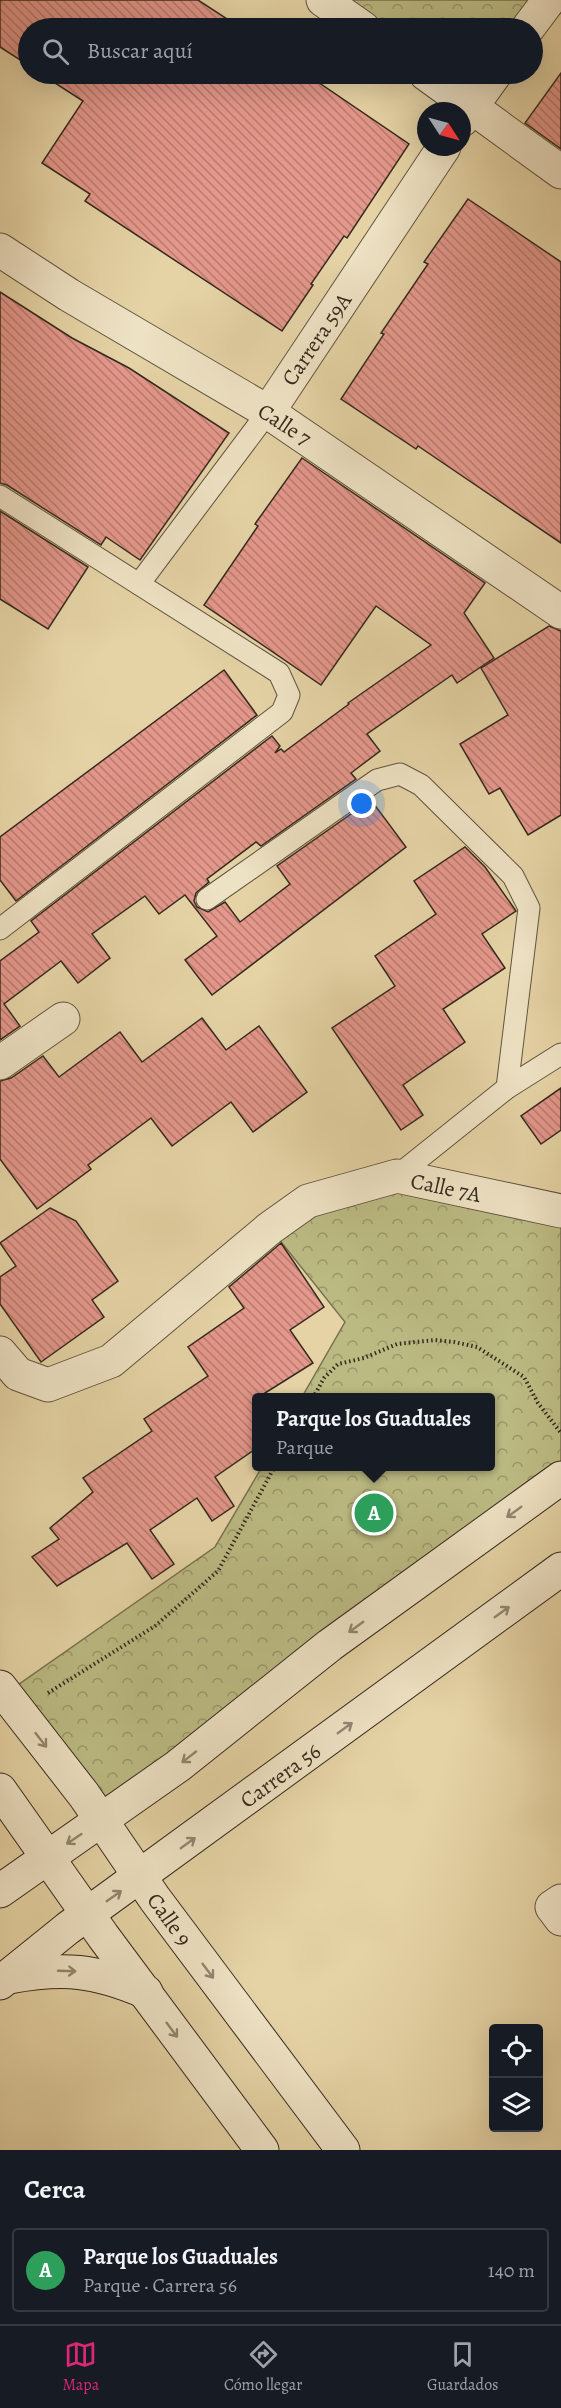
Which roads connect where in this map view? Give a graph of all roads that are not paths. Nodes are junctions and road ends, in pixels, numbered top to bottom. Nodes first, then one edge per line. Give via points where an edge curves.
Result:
1 (323, 0) edge
2 (549, 0) edge
3 (349, 18) edge
4 (536, 18) edge
5 (437, 84) edge
6 (488, 84) edge
7 (455, 102) edge
8 (471, 107) edge
9 (471, 116) edge
10 (438, 156) edge
11 (561, 172) edge
12 (0, 250) edge
13 (268, 412) junction
14 (0, 496) edge
15 (139, 584) junction
16 (561, 612) edge
17 (207, 899) dead end
18 (0, 929) edge
19 (63, 1019) dead end
20 (561, 1054) edge
21 (0, 1063) edge
22 (507, 1088) junction
23 (397, 1176) junction
24 (561, 1211) edge
25 (0, 1353) edge
26 (561, 1478) edge
27 (561, 1569) edge
28 (0, 1687) edge
29 (0, 1790) edge
30 (101, 1821) junction
31 (48, 1858) junction
32 (140, 1878) junction
33 (0, 1891) edge
34 (88, 1915) junction
35 (4, 1980) edge
36 (146, 1992) junction
37 (252, 2146) edge
38 (343, 2150) edge

1 - 3 street
2 - 4 street
5 - 7 street
6 - 8 street
9 - 11 street
10 - 13 street, Carrera 59A
12 - 13 street, Calle 7
13 - 15 lane, Carrera 59A
13 - 16 street, Calle 7
14 - 15 lane
15 - 18 lane via 279,673 289,695 286,704 282,712
17 - 22 lane via 377,780 400,774 421,785 513,876 530,908
19 - 21 street
20 - 22 lane
22 - 23 lane
23 - 24 street, Calle 7A
23 - 25 street, Calle 7A via 308,1201 111,1361 48,1386 18,1374
26 -> 30 street via 330,1645 178,1766
32 -> 27 street, Carrera 56
28 -> 30 street, Calle 9
29 - 31 street
30 -> 31 street
30 - 32 street, Calle 9
31 - 33 street
31 - 34 street
34 -> 32 street, Carrera 56
32 -> 38 street, Calle 9
34 - 35 street, Carrera 56
34 - 36 street
35 -> 36 street via 45,1970 81,1971
36 -> 37 street

